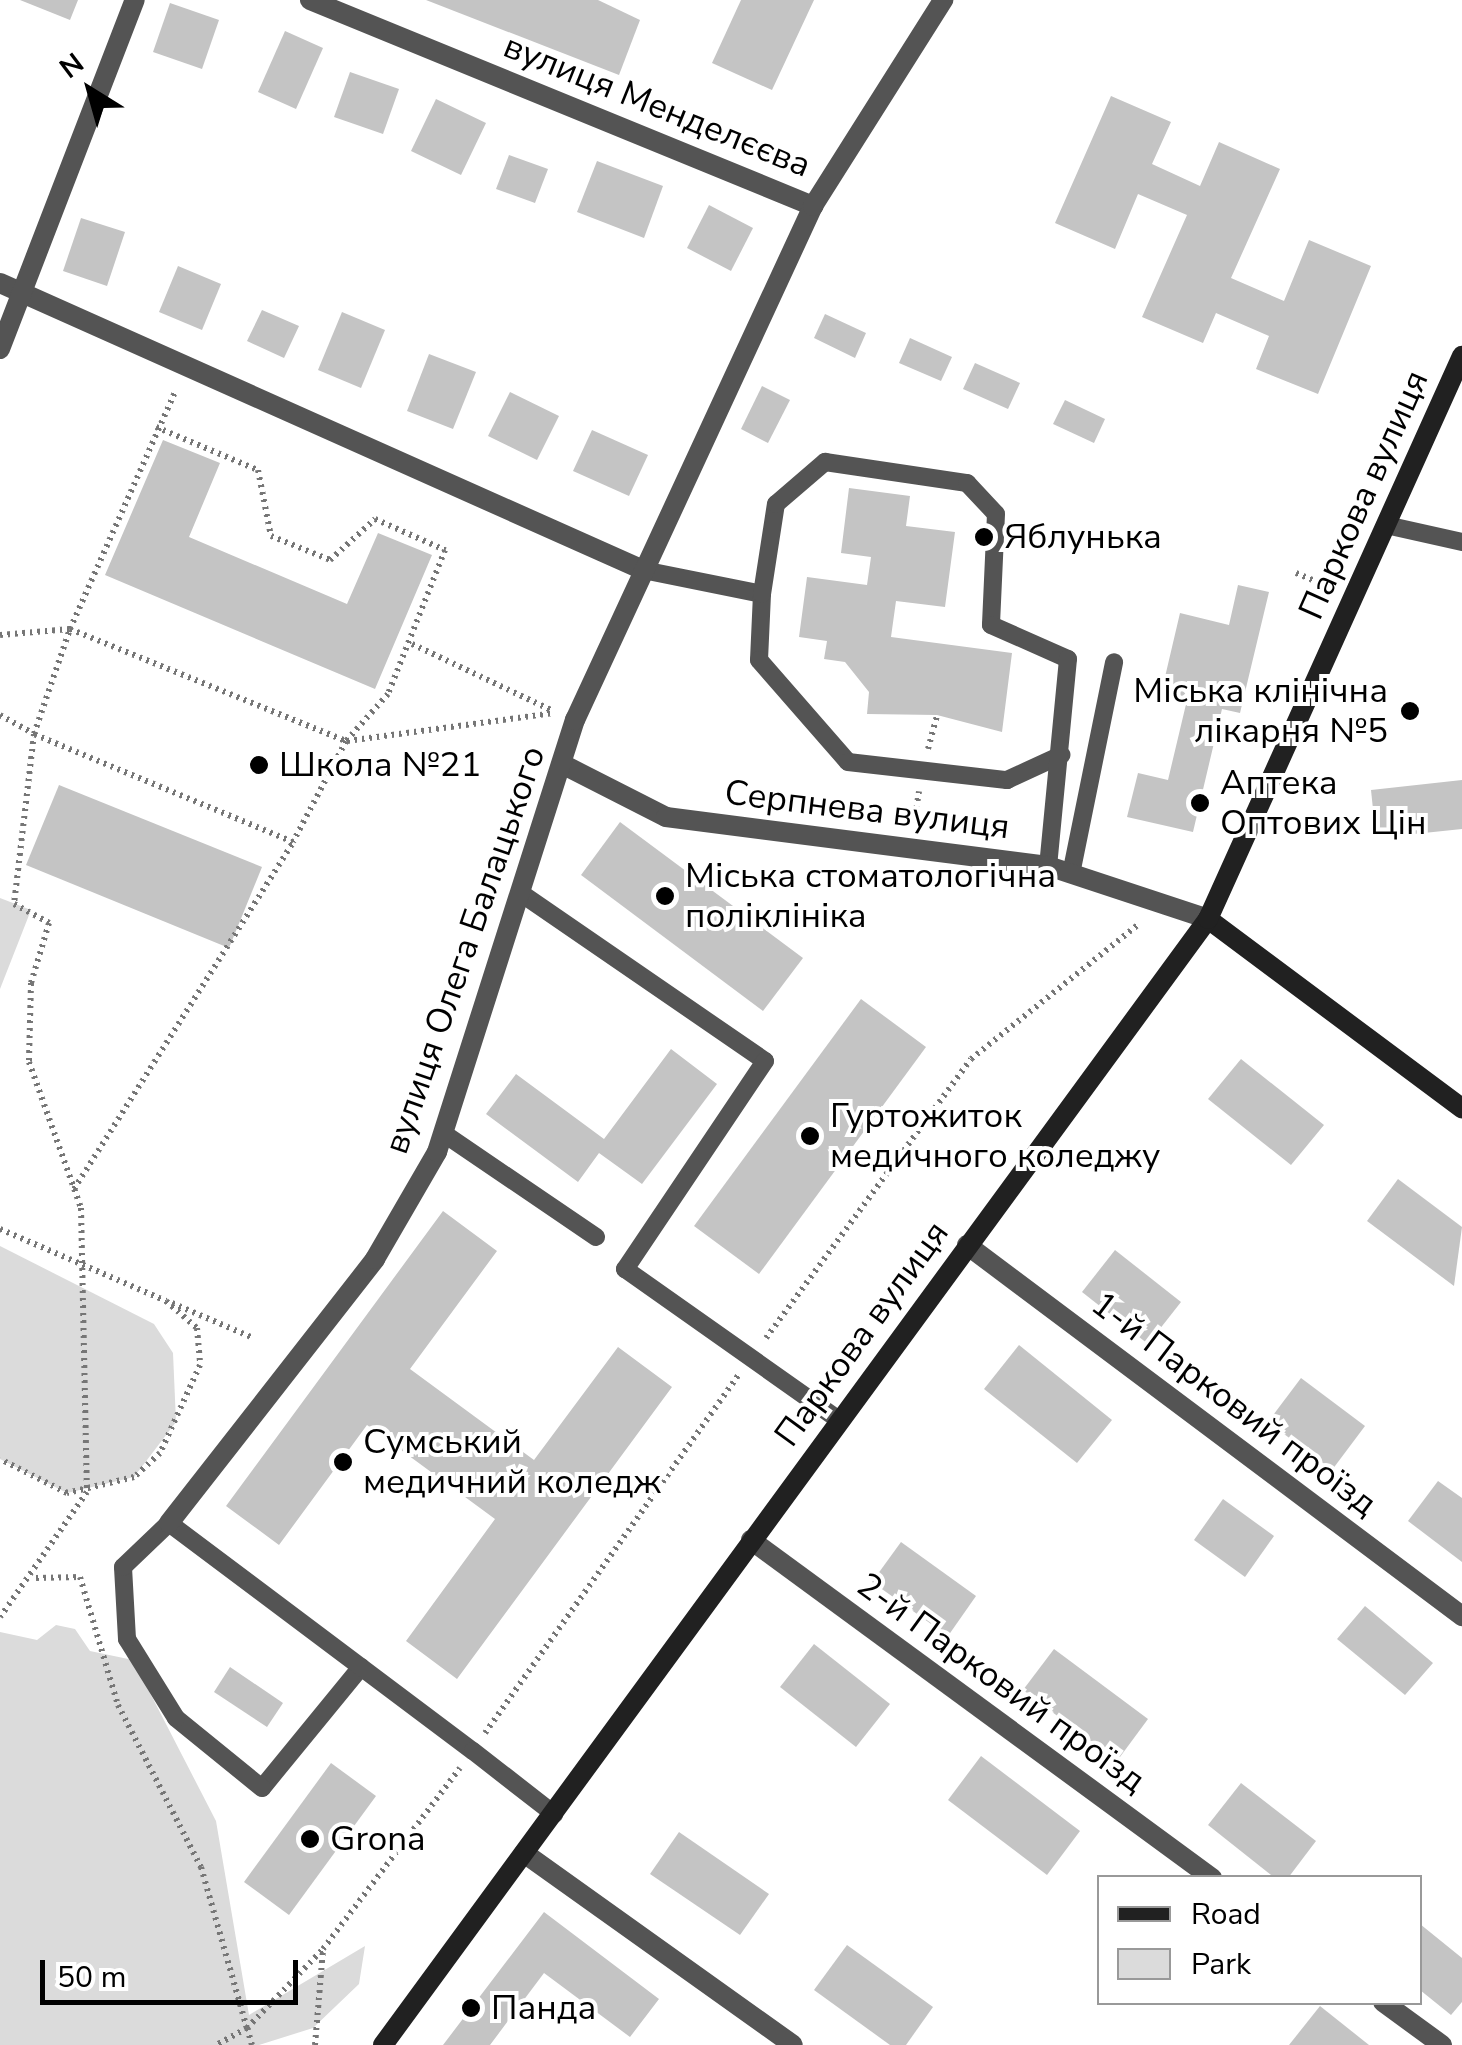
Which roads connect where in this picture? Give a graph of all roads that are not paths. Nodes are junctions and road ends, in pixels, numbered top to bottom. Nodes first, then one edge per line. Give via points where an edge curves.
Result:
1 (135, 0) edge
2 (310, 0) edge
3 (943, 0) edge
4 (814, 206) junction
5 (0, 283) edge
6 (24, 293) junction
7 (0, 349) edge
8 (1462, 356) edge
9 (1386, 526) junction
10 (1462, 542) edge
11 (644, 570) junction
12 (762, 594) junction
13 (1114, 662) dead end
14 (1060, 756) junction
15 (564, 765) junction
16 (1048, 866) junction
17 (1071, 874) junction
18 (524, 896) junction
19 (1208, 918) junction
20 (1462, 1108) edge
21 (443, 1133) junction
22 (596, 1237) dead end
23 (967, 1245) junction
24 (839, 1420) junction
25 (170, 1523) junction
26 (752, 1540) junction
27 (1462, 1616) edge
28 (361, 1667) junction
29 (554, 1814) junction
30 (524, 1853) junction
31 (1208, 1875) edge
32 (1388, 2005) edge
33 (384, 2045) edge
34 (794, 2045) edge
35 (1442, 2045) edge

1 - 6 street
2 - 4 street, вулиця Менделєєва
3 - 4 street, вулиця Олега Балацького
4 - 11 street, вулиця Олега Балацького
5 - 6 street
6 - 7 street
6 - 11 street
8 - 9 street, Паркова вулиця
9 - 10 lane
9 - 19 street, Паркова вулиця
11 - 12 lane
11 - 15 street, вулиця Олега Балацького via 566,716
12 - 14 lane via 759,660 848,762 1008,780
12 - 14 lane via 776,504 825,462 967,484 996,514 991,625 1068,659
13 - 17 lane
14 - 16 lane
15 - 16 street, Серпнева вулиця via 666,816
15 - 18 street, вулиця Олега Балацького
16 - 17 street, Серпнева вулиця
17 - 19 street, Серпнева вулиця
18 - 21 street, вулиця Олега Балацького
18 - 24 lane via 765,1061 625,1269
19 - 20 street, Серпнева вулиця
19 - 23 street, Паркова вулиця
21 - 22 lane
21 - 25 street, вулиця Олега Балацького via 375,1258
23 - 24 street, Паркова вулиця
23 - 27 street, 1-й Парковий проїзд
24 - 26 street, Паркова вулиця
25 - 28 lane
25 - 28 lane via 124,1567 126,1639 176,1718 262,1788
26 - 29 street, Паркова вулиця
26 - 31 street, 2-й Парковий проїзд
28 - 29 lane
29 - 30 street, Паркова вулиця
30 - 33 street, Паркова вулиця
30 - 34 street
32 - 35 street

